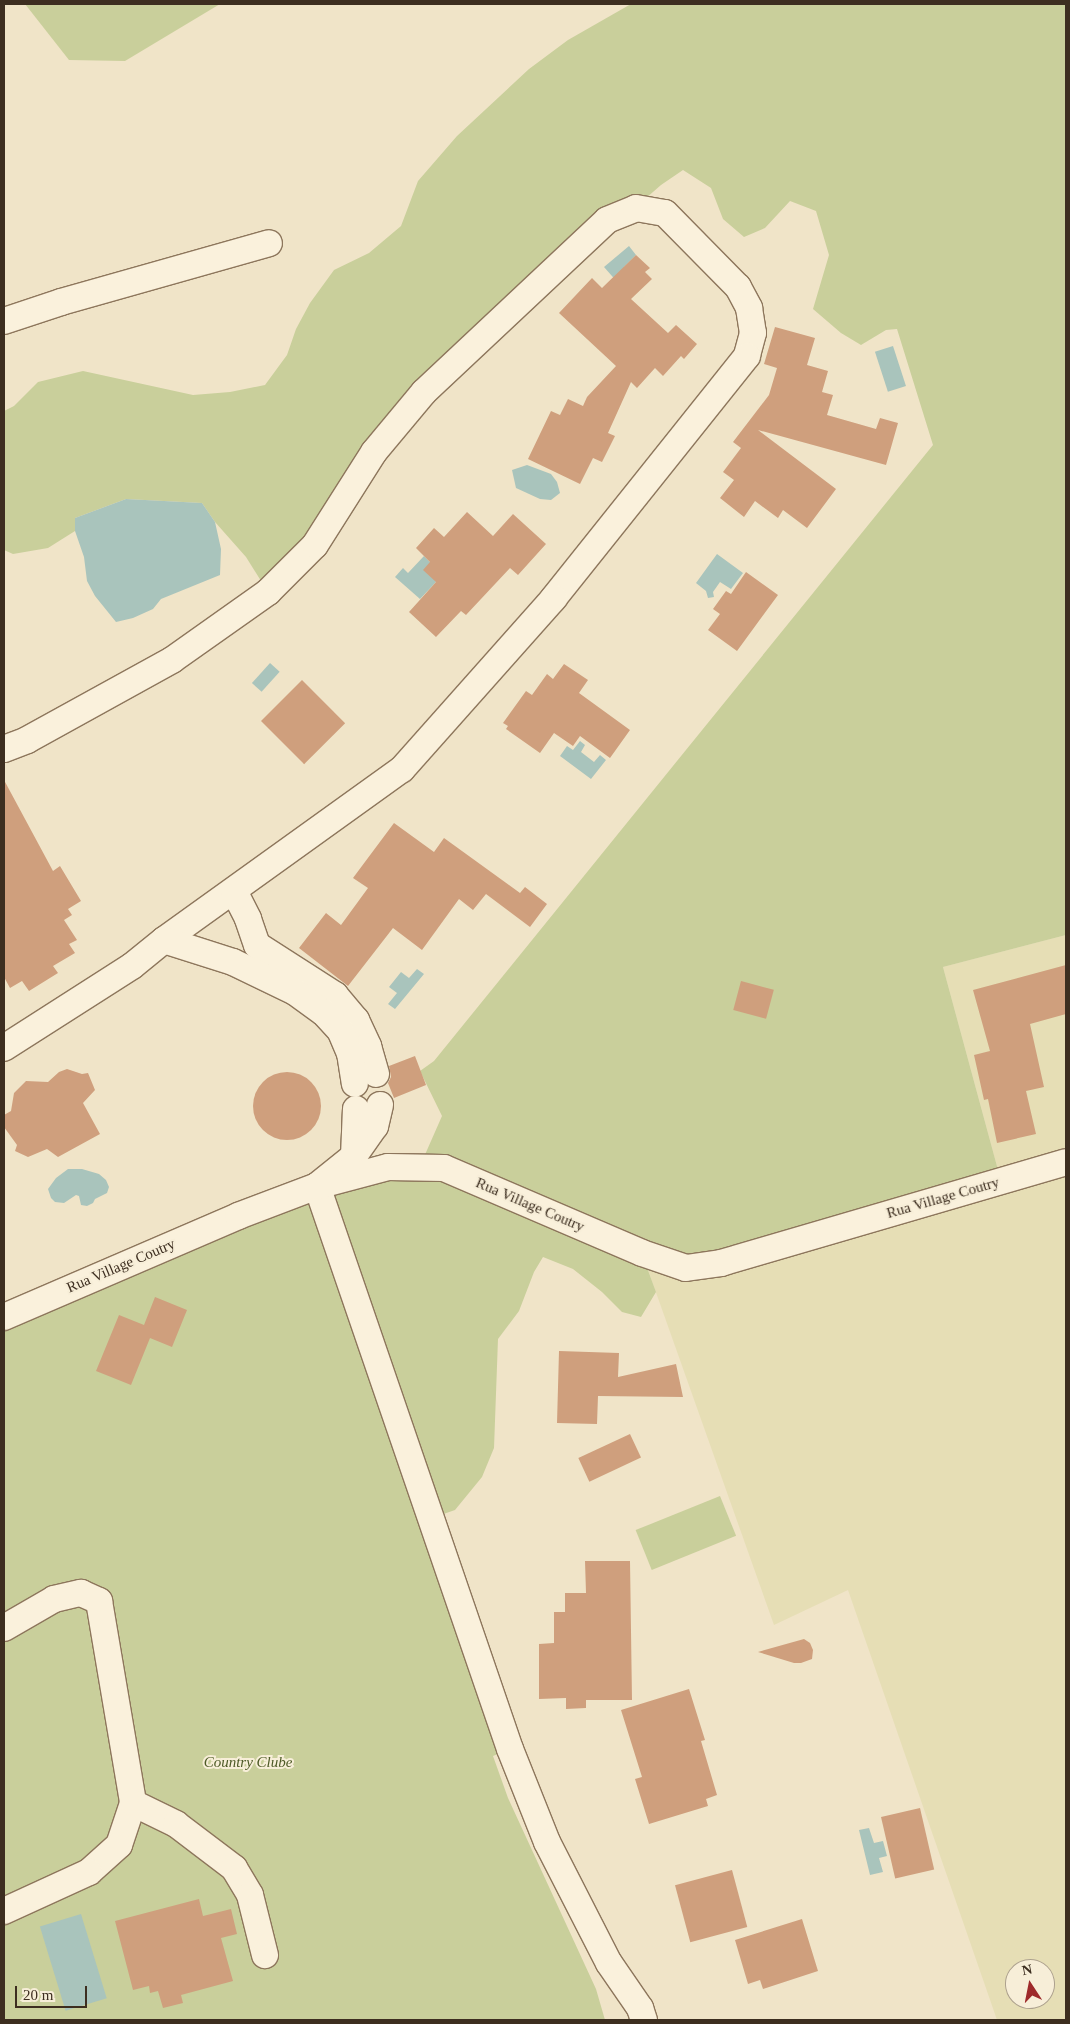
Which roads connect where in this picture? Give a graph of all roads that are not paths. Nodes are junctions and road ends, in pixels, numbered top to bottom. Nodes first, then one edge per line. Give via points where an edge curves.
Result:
1 (269, 243) dead end
2 (4, 321) edge
3 (4, 750) edge
4 (234, 891) junction
5 (164, 940) junction
6 (4, 1048) edge
7 (367, 1093) junction
8 (1066, 1162) edge
9 (317, 1186) junction
10 (4, 1316) edge
11 (4, 1628) edge
12 (133, 1803) junction
13 (4, 1911) edge
14 (265, 1955) dead end
15 (644, 2020) edge

1 - 2 street
3 - 4 street via 172,660 268,592 315,545 374,452 424,392 607,220 636,208 665,213 738,286 749,308 753,333 747,356 554,598 402,769
4 - 5 street
4 - 7 street via 257,945 335,995 356,1020 368,1046
5 - 6 street via 132,966
5 - 7 street via 233,962 295,992 323,1012 340,1030
7 - 9 street via 375,1126 354,1156
8 - 9 street, Rua Village Coutry via 721,1263 686,1268 642,1253 444,1168 388,1167
9 - 10 street, Rua Village Coutry via 238,1216
9 - 15 street via 510,1749 547,1842 609,1963 640,2008
11 - 12 street via 54,1599 81,1593 99,1601
12 - 13 street via 119,1845 89,1872
12 - 14 street via 176,1824 234,1868 250,1895

